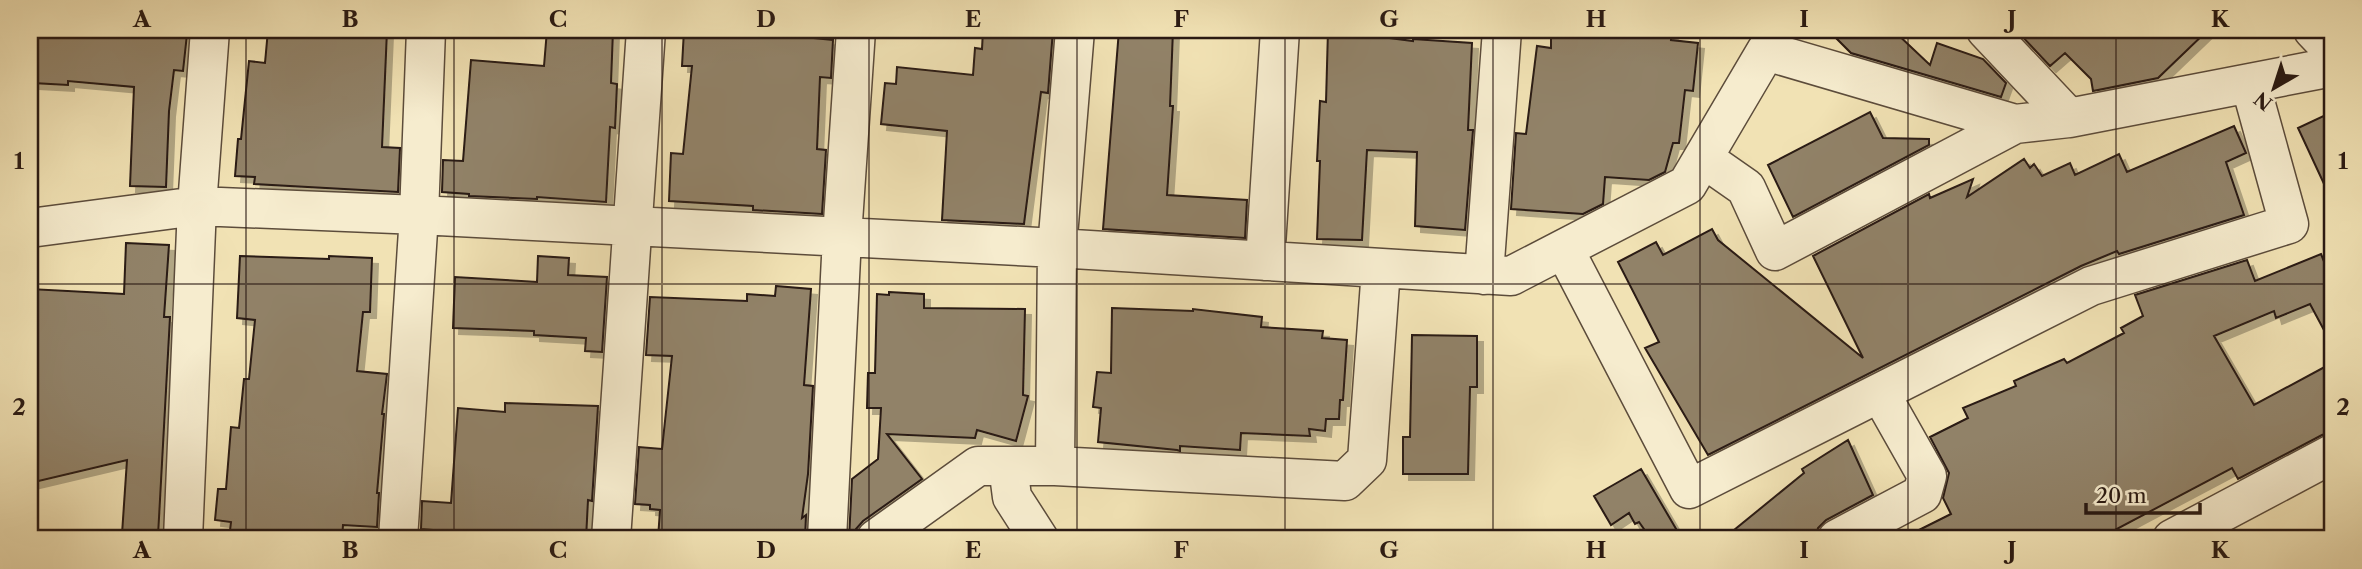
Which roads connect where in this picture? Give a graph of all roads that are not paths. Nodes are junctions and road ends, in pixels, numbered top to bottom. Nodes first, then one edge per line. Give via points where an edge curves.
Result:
1 (210, 30) edge
2 (426, 30) edge
3 (646, 30) edge
4 (856, 30) edge
5 (1075, 30) edge
6 (1280, 30) edge
7 (1502, 30) edge
8 (1986, 30) edge
9 (2313, 30) edge
10 (1764, 41) edge
11 (2332, 50) edge
12 (2332, 67) edge
13 (2250, 83) junction
14 (2070, 118) junction
15 (2015, 124) junction
16 (1703, 158) junction
17 (197, 206) junction
18 (419, 215) junction
19 (631, 226) junction
20 (30, 228) edge
21 (842, 237) junction
22 (1058, 248) junction
23 (1564, 249) junction
24 (1265, 261) junction
25 (1381, 268) junction
26 (1484, 275) junction
27 (1880, 393) junction
28 (2332, 454) edge
29 (1008, 466) junction
30 (1055, 466) junction
31 (183, 539) edge
32 (398, 539) edge
33 (611, 539) edge
34 (827, 539) edge
35 (876, 539) edge
36 (1039, 539) edge
37 (1837, 539) edge
38 (2172, 539) edge

1 - 17 street
2 - 18 street
3 - 19 street
4 - 21 street
5 - 22 street
6 - 24 street
7 - 26 street
8 - 14 street
9 - 11 street
10 - 15 street
10 - 16 street
12 - 13 street
13 - 14 street
13 - 27 street via 2289,225 2091,286
14 - 15 street
15 - 16 street via 1775,251 1746,188
16 - 23 street via 1688,184
17 - 18 street
17 - 20 street
17 - 31 street
18 - 19 street
18 - 32 street
19 - 21 street
19 - 33 street
21 - 22 street
21 - 34 street
22 - 24 street
22 - 30 street
23 - 26 street via 1511,276
23 - 27 street via 1689,489
24 - 25 street
25 - 26 street
25 - 30 street via 1367,460 1345,481
27 - 37 street via 1927,476 1922,494
28 - 38 street
29 - 30 street
29 - 35 street via 978,467
29 - 36 street via 1012,497

